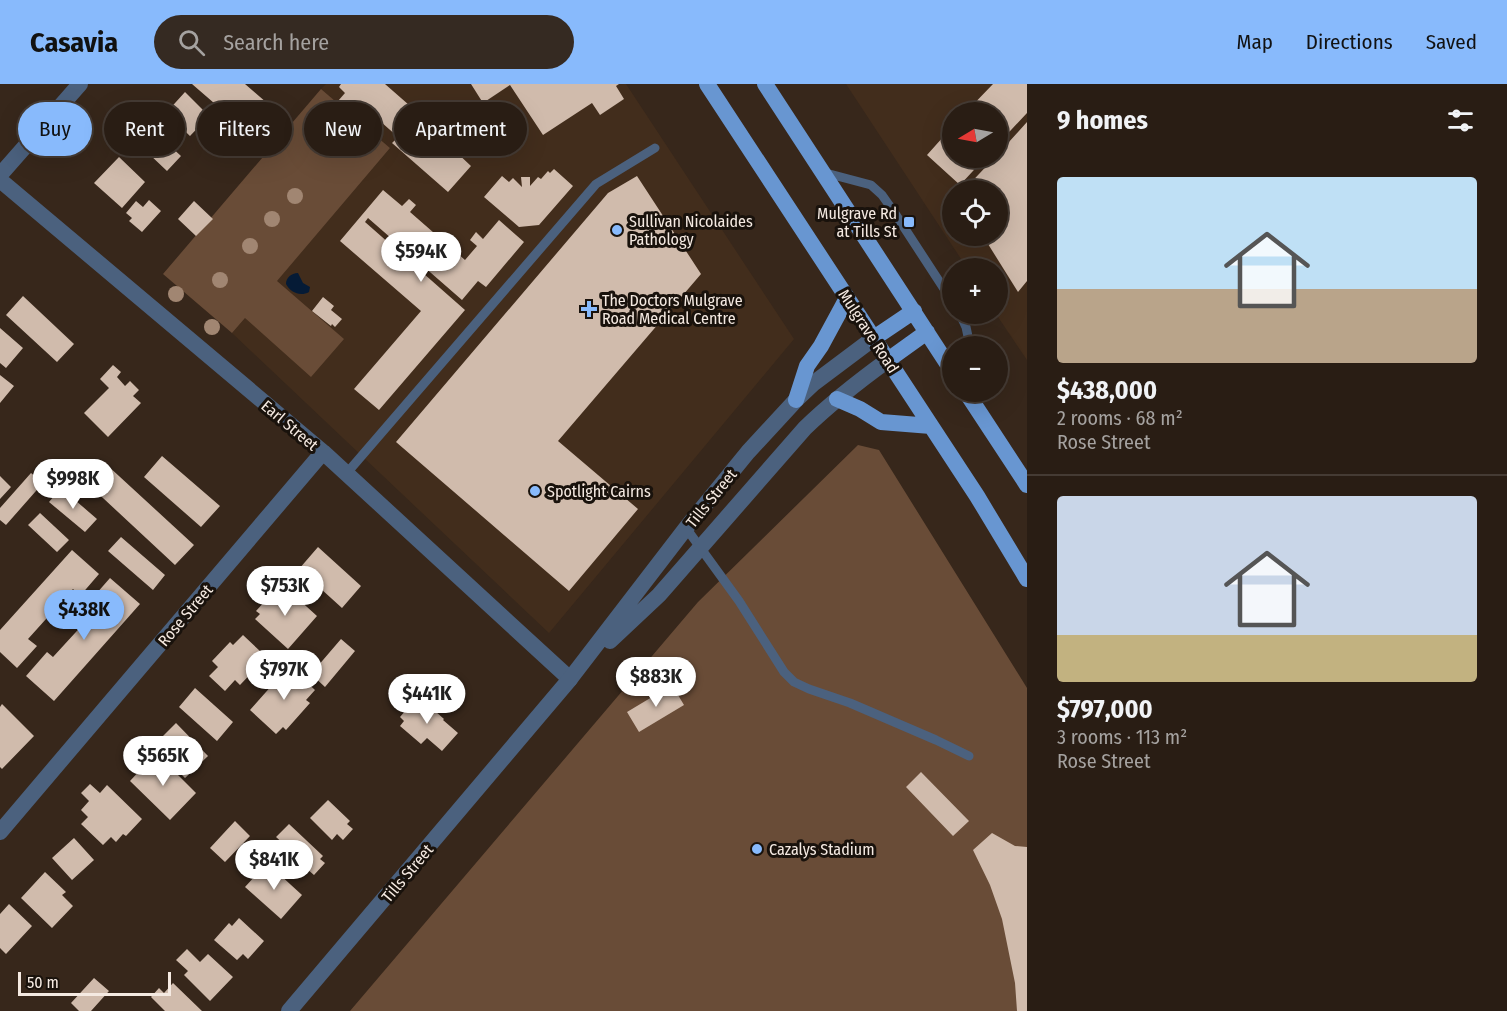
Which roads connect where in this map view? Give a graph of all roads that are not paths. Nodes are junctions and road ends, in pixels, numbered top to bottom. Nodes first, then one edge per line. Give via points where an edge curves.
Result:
1 (80, 84) edge
2 (708, 84) edge
3 (765, 84) edge
4 (656, 148) dead end
5 (822, 172) junction
6 (0, 175) edge
7 (0, 180) edge
8 (942, 286) edge
9 (847, 298) junction
10 (914, 311) junction
11 (927, 332) junction
12 (874, 338) junction
13 (942, 355) edge
14 (888, 360) junction
15 (837, 399) junction
16 (796, 400) junction
17 (974, 402) edge
18 (931, 426) junction
19 (323, 452) junction
20 (346, 474) junction
21 (1027, 485) edge
22 (686, 528) junction
23 (700, 547) junction
24 (1027, 579) edge
25 (570, 679) junction
26 (969, 756) dead end
27 (0, 832) edge
28 (289, 1011) edge

1 - 6 street
2 - 9 main road, Mulgrave Road
3 - 5 main road
4 - 20 lane via 596,184
5 - 8 lane via 872,184
5 - 10 main road
7 - 19 street, Earl Street
9 - 12 main road, Mulgrave Road
9 - 16 main road via 807,366
10 - 11 main road
10 - 12 main road
11 - 13 main road
11 - 14 main road
12 - 14 main road, Mulgrave Road
12 - 16 street, Tills Street
14 - 15 street, Tills Street
14 - 18 main road, Mulgrave Road
15 - 18 main road via 881,422
15 - 23 street, Tills Street via 805,428
16 - 22 street, Tills Street
17 - 21 main road
18 - 24 main road, Mulgrave Road
19 - 20 street, Earl Street
19 - 27 street, Rose Street
20 - 25 street, Earl Street
22 - 23 lane
22 - 25 street, Tills Street
23 - 25 street, Tills Street via 659,595
23 - 26 lane via 794,682
25 - 28 street, Tills Street

